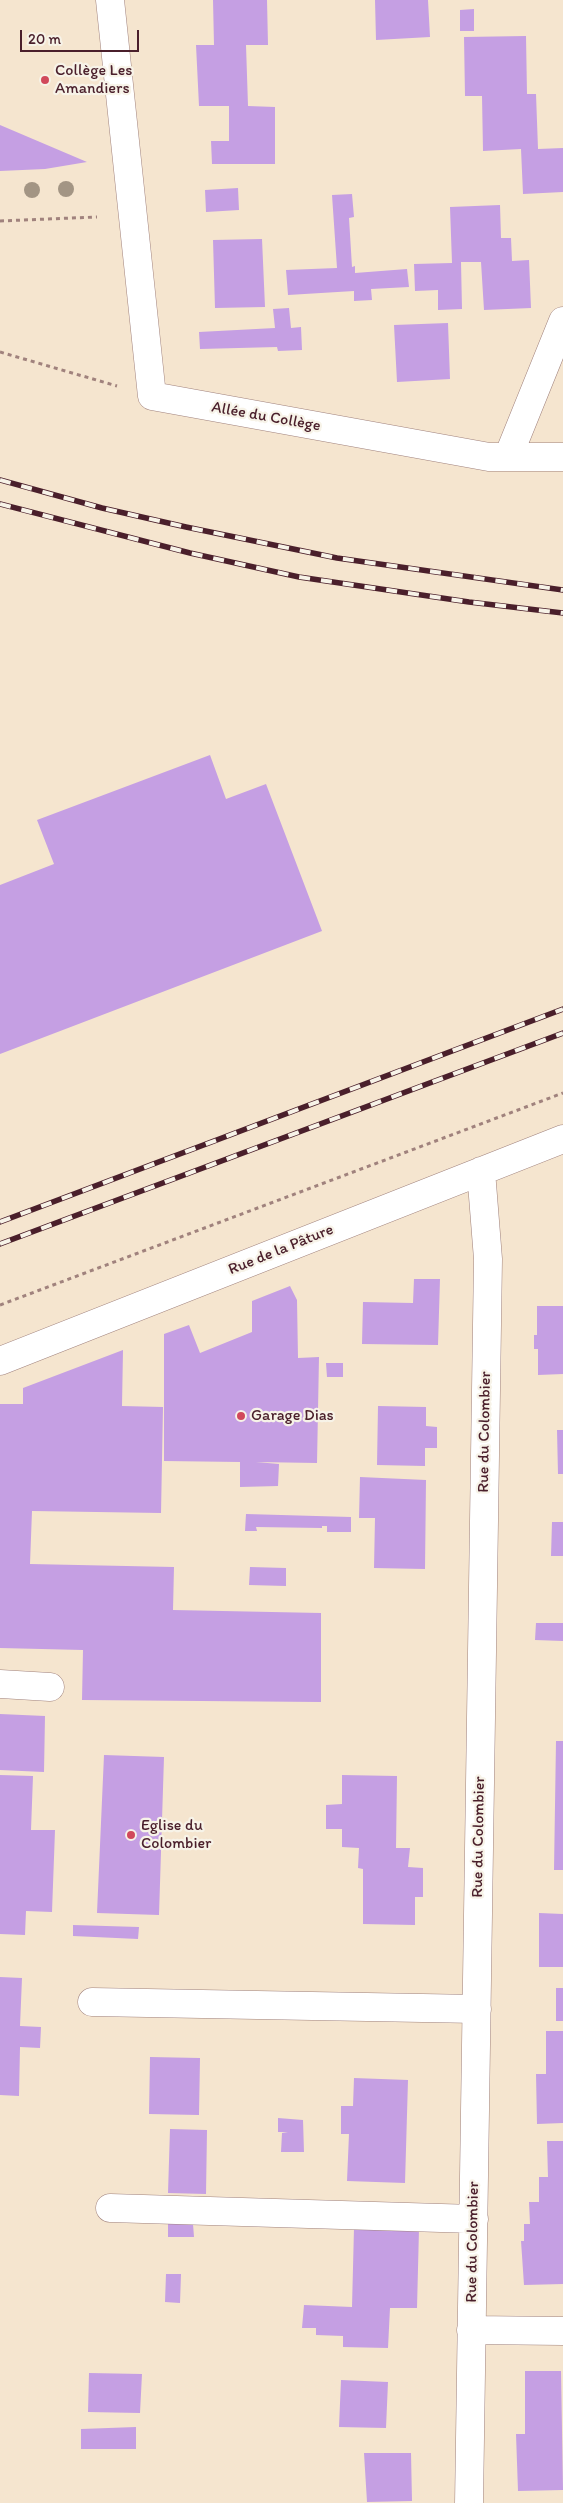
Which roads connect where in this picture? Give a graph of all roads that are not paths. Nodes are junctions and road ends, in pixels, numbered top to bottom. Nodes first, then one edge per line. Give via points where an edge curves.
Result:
1 (110, 0) edge
2 (563, 321) edge
3 (563, 456) edge
4 (508, 457) junction
5 (563, 1139) edge
6 (481, 1171) junction
7 (0, 1361) edge
8 (0, 1684) edge
9 (50, 1687) dead end
10 (92, 2002) dead end
11 (477, 2009) junction
12 (110, 2208) dead end
13 (474, 2218) junction
14 (471, 2330) junction
15 (563, 2331) edge
16 (469, 2503) edge

1 - 4 street, Allée du Collège via 152,396 489,457
2 - 4 street
3 - 4 street, Allée du Collège
5 - 6 street, Rue de la Pâture
6 - 7 street, Rue de la Pâture
6 - 11 street, Rue du Colombier via 488,1259
8 - 9 street
10 - 11 street
11 - 13 street, Rue du Colombier
12 - 13 street
13 - 14 street, Rue du Colombier
14 - 15 street
14 - 16 street, Rue du Colombier

